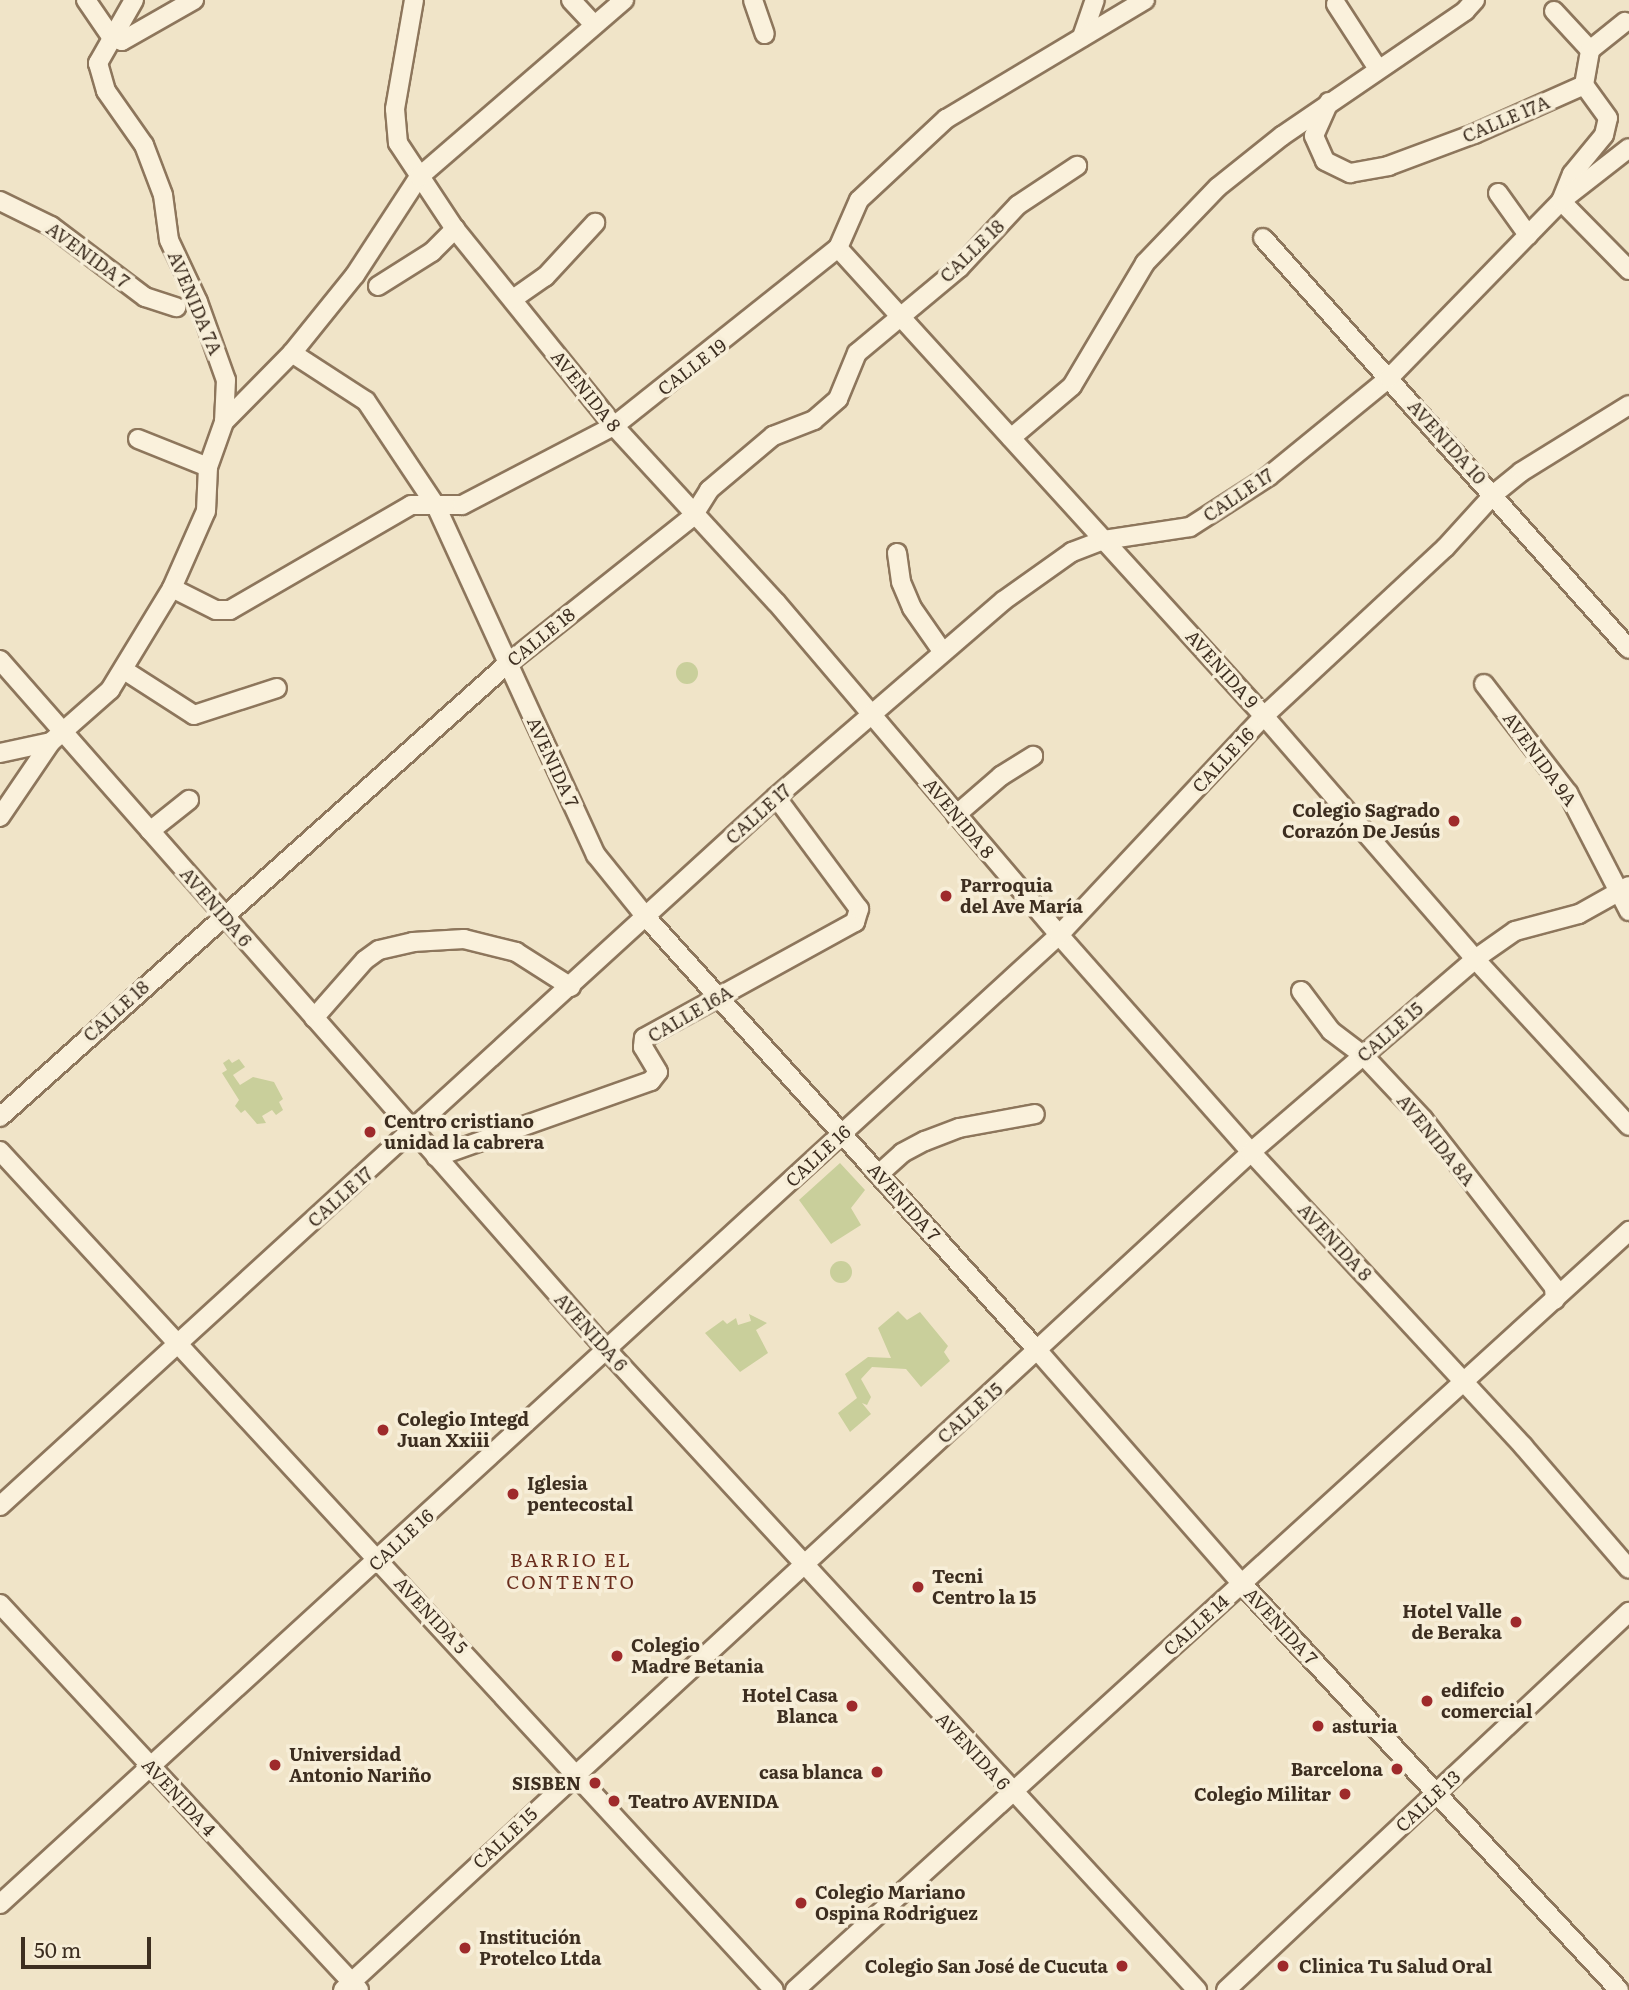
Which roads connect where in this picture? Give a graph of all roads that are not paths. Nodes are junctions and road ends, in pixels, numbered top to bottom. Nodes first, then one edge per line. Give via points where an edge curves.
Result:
1 (86, 0) edge
2 (134, 0) edge
3 (194, 0) edge
4 (414, 0) edge
5 (571, 0) edge
6 (624, 0) edge
7 (754, 0) edge
8 (1096, 0) edge
9 (1145, 0) edge
10 (1475, 0) edge
11 (1336, 4) dead end
12 (1554, 11) dead end
13 (1625, 22) dead end
14 (594, 25) junction
15 (765, 34) dead end
16 (110, 35) junction
17 (1082, 37) junction
18 (1590, 50) junction
19 (1378, 69) junction
20 (1584, 85) junction
21 (1329, 102) junction
22 (1629, 148) edge
23 (1077, 166) dead end
24 (419, 177) junction
25 (1498, 193) dead end
26 (0, 201) edge
27 (1561, 201) junction
28 (595, 223) dead end
29 (455, 229) junction
30 (1528, 235) junction
31 (1263, 238) dead end
32 (838, 248) junction
33 (1629, 270) edge
34 (378, 286) dead end
35 (513, 299) junction
36 (176, 307) dead end
37 (899, 315) junction
38 (292, 353) junction
39 (1389, 378) junction
40 (1629, 405) edge
41 (224, 422) junction
42 (614, 426) junction
43 (1011, 438) junction
44 (138, 439) dead end
45 (208, 467) junction
46 (1494, 494) junction
47 (436, 506) junction
48 (692, 516) junction
49 (1104, 540) junction
50 (897, 553) dead end
51 (172, 588) junction
52 (1629, 649) edge
53 (942, 652) junction
54 (0, 660) edge
55 (506, 665) junction
56 (124, 670) junction
57 (1484, 684) dead end
58 (277, 688) dead end
59 (870, 713) junction
60 (1264, 716) junction
61 (57, 737) junction
62 (0, 753) edge
63 (1033, 756) dead end
64 (776, 797) junction
65 (189, 800) dead end
66 (956, 815) junction
67 (0, 817) edge
68 (149, 831) junction
69 (1624, 890) edge
70 (1629, 911) edge
71 (223, 914) junction
72 (646, 917) junction
73 (1059, 936) junction
74 (1475, 959) junction
75 (571, 987) junction
76 (1301, 991) dead end
77 (716, 997) junction
78 (314, 1018) junction
79 (1363, 1055) junction
80 (1035, 1114) dead end
81 (0, 1117) edge
82 (1629, 1126) edge
83 (412, 1131) junction
84 (841, 1134) junction
85 (0, 1151) edge
86 (1251, 1152) junction
87 (436, 1157) junction
88 (879, 1174) junction
89 (1629, 1231) edge
90 (1555, 1300) junction
91 (178, 1344) junction
92 (606, 1349) junction
93 (1038, 1351) junction
94 (1465, 1381) junction
95 (0, 1506) edge
96 (381, 1560) junction
97 (800, 1564) junction
98 (1629, 1569) edge
99 (1242, 1584) junction
100 (0, 1604) edge
101 (1629, 1612) edge
102 (151, 1767) junction
103 (575, 1772) junction
104 (1012, 1793) junction
105 (1436, 1795) junction
106 (0, 1904) edge
107 (351, 1987) edge
108 (774, 1990) edge
109 (795, 1990) edge
110 (1197, 1990) edge
111 (1226, 1990) edge
112 (1619, 1990) edge

1 - 16 street
2 - 16 street, AVENIDA 7A
3 - 16 street via 122,41
4 - 24 street via 395,109 398,143
5 - 14 street
6 - 14 street
7 - 15 street
8 - 17 street
9 - 17 street, CALLE 19
10 - 19 street
11 - 19 street
12 - 18 street
13 - 18 street
14 - 24 street
16 - 41 street, AVENIDA 7A via 98,63 106,90 144,145 163,195 169,240 226,380
17 - 32 street, CALLE 19 via 946,119 859,200
18 - 20 street
19 - 21 street
20 - 21 street, CALLE 17A via 1474,134 1388,166 1350,173 1325,161 1314,136
20 - 27 street, CALLE 17 via 1608,118 1604,135 1572,174
21 - 43 street via 1218,187 1145,263 1072,386
22 - 27 street, CALLE 17
23 - 37 street, CALLE 18 via 1018,205 959,268
24 - 29 street, AVENIDA 8
24 - 38 street via 355,275
25 - 30 street
26 - 36 street, AVENIDA 7 via 51,226 145,297 161,306
27 - 30 street, CALLE 17
27 - 33 street
28 - 35 street via 545,277
29 - 34 street via 432,252
29 - 35 street, AVENIDA 8
30 - 39 street, CALLE 17
31 - 39 street, AVENIDA 10
32 - 37 street, AVENIDA 9
32 - 42 street, CALLE 19
35 - 42 street, AVENIDA 8
37 - 43 street, AVENIDA 9
37 - 48 street, CALLE 18 via 856,353 838,399 814,420 773,436 709,490
38 - 41 street
38 - 47 street, AVENIDA 7 via 366,401
39 - 46 street, AVENIDA 10
39 - 49 street, CALLE 17 via 1269,476 1211,516 1189,527
40 - 46 street, CALLE 16 via 1521,471
41 - 45 street
42 - 47 street, CALLE 19 via 462,505
42 - 48 street, AVENIDA 8
43 - 49 street, AVENIDA 9
44 - 45 street
45 - 51 street via 206,511
46 - 52 street, AVENIDA 10
46 - 60 street, CALLE 16 via 1445,548
47 - 51 street, CALLE 19 via 411,505 230,610 216,610
47 - 55 street, AVENIDA 7
48 - 55 street, CALLE 18
48 - 59 street, AVENIDA 8 via 776,602
49 - 53 street, CALLE 17 via 1062,559
49 - 60 street, AVENIDA 9
50 - 53 street via 901,582 912,608
51 - 56 street
53 - 59 street, CALLE 17
54 - 61 street, AVENIDA 6
55 - 71 street, CALLE 18
55 - 72 street, AVENIDA 7 via 596,855
56 - 58 street via 194,715
56 - 61 street via 110,690
57 - 69 street, AVENIDA 9A via 1568,793
59 - 64 street, CALLE 17
59 - 66 street, AVENIDA 8
60 - 73 street, CALLE 16
60 - 74 street, AVENIDA 9
61 - 62 street
61 - 67 street
61 - 68 street, AVENIDA 6
63 - 66 street via 1001,776
64 - 72 street, CALLE 17
64 - 77 street, CALLE 16A via 859,909 856,922
65 - 68 street
66 - 73 street, AVENIDA 8
68 - 71 street, AVENIDA 6
69 - 70 street, AVENIDA 9A
69 - 74 street, CALLE 15 via 1578,914 1515,932
71 - 78 street, AVENIDA 6
71 - 81 street, CALLE 18
72 - 75 street, CALLE 17
72 - 77 street, AVENIDA 7
73 - 84 street, CALLE 16
73 - 86 street, AVENIDA 8
74 - 79 street, CALLE 15
74 - 82 street, AVENIDA 9
75 - 78 street via 516,952 464,939 413,942 379,950 365,960
75 - 83 street, CALLE 17
76 - 79 street, AVENIDA 8A via 1331,1031
77 - 84 street, AVENIDA 7
77 - 87 street, CALLE 16A via 644,1038 643,1047 658,1072 651,1081
78 - 83 street, AVENIDA 6
79 - 86 street, CALLE 15
79 - 90 street, AVENIDA 8A via 1423,1119 1526,1249 1554,1287
80 - 88 street via 959,1128 925,1141 902,1153
83 - 87 street, AVENIDA 6
83 - 91 street, CALLE 17
84 - 88 street, AVENIDA 7
84 - 92 street, CALLE 16
85 - 91 street, AVENIDA 5
86 - 93 street, CALLE 15
86 - 94 street, AVENIDA 8
87 - 92 street, AVENIDA 6
88 - 93 street, AVENIDA 7
89 - 90 street, CALLE 14
90 - 94 street, CALLE 14
91 - 95 street, CALLE 17
91 - 96 street, AVENIDA 5
92 - 96 street, CALLE 16
92 - 97 street, AVENIDA 6
93 - 97 street, CALLE 15
93 - 99 street, AVENIDA 7
94 - 98 street, AVENIDA 8
94 - 99 street, CALLE 14
96 - 102 street, CALLE 16
96 - 103 street, AVENIDA 5
97 - 103 street, CALLE 15
97 - 104 street, AVENIDA 6
99 - 104 street, CALLE 14
99 - 105 street, AVENIDA 7
100 - 102 street, AVENIDA 4
101 - 105 street, CALLE 13
102 - 106 street, CALLE 16
102 - 107 street, AVENIDA 4
103 - 107 street, CALLE 15
103 - 108 street, AVENIDA 5
104 - 109 street, CALLE 14
104 - 110 street, AVENIDA 6
105 - 111 street, CALLE 13
105 - 112 street, AVENIDA 7

